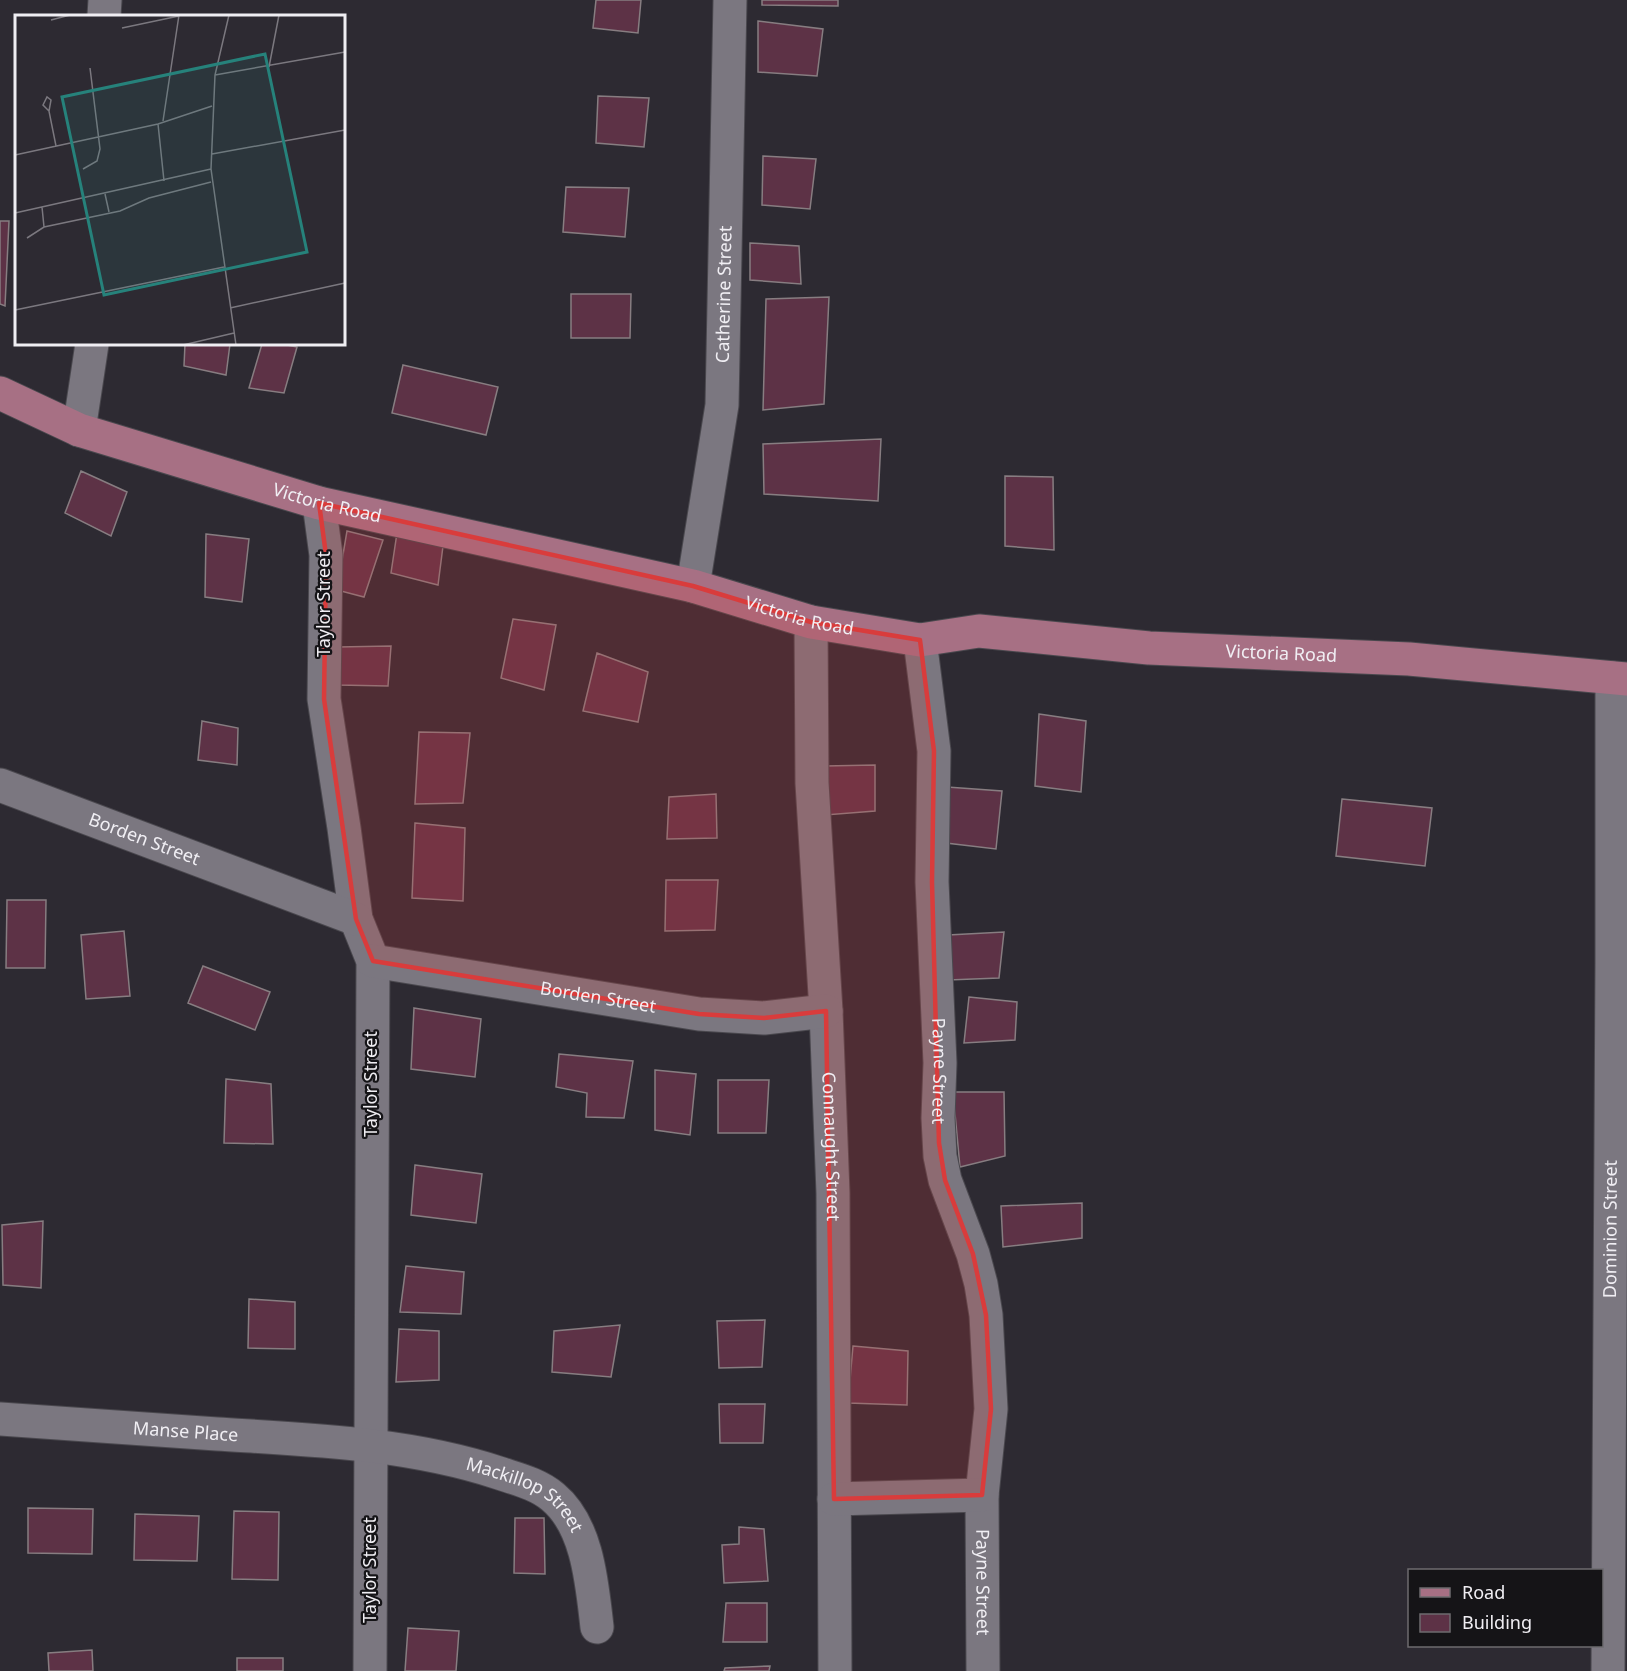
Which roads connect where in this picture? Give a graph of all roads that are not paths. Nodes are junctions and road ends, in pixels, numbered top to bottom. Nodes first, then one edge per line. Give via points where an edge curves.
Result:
1 (105, 0) edge
2 (730, 0) edge
3 (104, 15) edge
4 (92, 345) edge
5 (0, 393) edge
6 (79, 430) junction
7 (319, 503) junction
8 (693, 585) junction
9 (811, 622) junction
10 (920, 640) junction
11 (1619, 678) edge
12 (0, 785) edge
13 (356, 919) junction
14 (373, 961) junction
15 (825, 1011) junction
16 (0, 1419) edge
17 (370, 1444) junction
18 (982, 1494) junction
19 (834, 1499) junction
20 (597, 1627) dead end
21 (370, 1671) edge
22 (835, 1671) edge
23 (983, 1671) edge
24 (1608, 1671) edge

1 - 3 street
2 - 8 street, Catherine Street via 722,405
4 - 6 street
5 - 6 main road, Victoria Road
6 - 7 main road, Victoria Road
7 - 8 main road, Victoria Road
7 - 13 street, Taylor Street via 326,555 324,699
8 - 9 main road, Victoria Road
9 - 10 main road, Victoria Road
9 - 15 street, Connaught Street via 812,783
10 - 11 main road, Victoria Road via 979,631 1149,648 1409,659
10 - 18 street, Payne Street via 934,752 932,882 940,1063 939,1143 945,1180 973,1254 986,1315 991,1409
11 - 24 street, Dominion Street via 1612,962
12 - 13 street, Borden Street
13 - 14 street, Taylor Street
14 - 15 street, Borden Street via 699,1014 764,1018
14 - 17 street, Taylor Street
15 - 19 street, Connaught Street via 833,1192
16 - 17 street, Manse Place
17 - 20 street, Mackillop Street via 473,1464 551,1495 562,1506 583,1547
17 - 21 street, Taylor Street
18 - 19 street
18 - 23 street, Payne Street
19 - 22 street, Connaught Street

